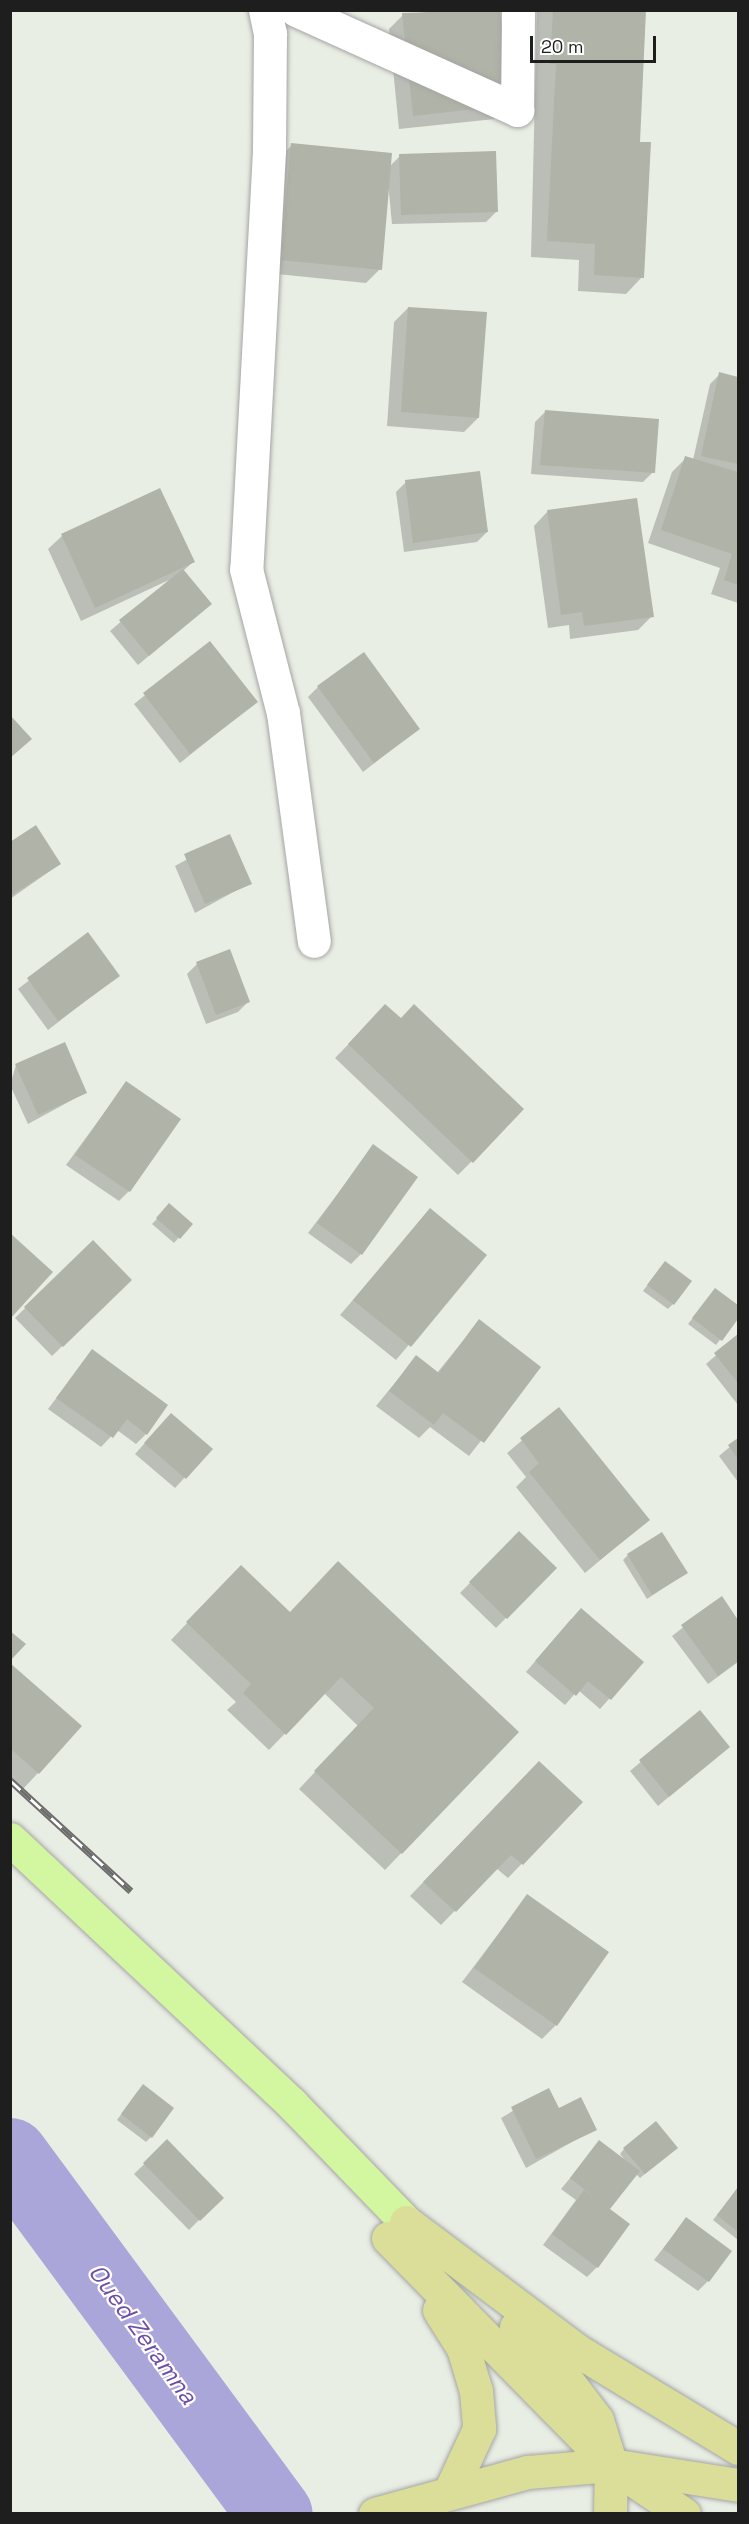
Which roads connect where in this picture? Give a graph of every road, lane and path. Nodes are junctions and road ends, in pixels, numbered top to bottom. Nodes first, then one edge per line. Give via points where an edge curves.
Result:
1 (265, 10) edge
2 (296, 10) edge
3 (518, 10) edge
4 (314, 941) dead end
5 (10, 1839) edge
6 (397, 2230) junction
7 (738, 2448) edge
8 (611, 2465) junction
9 (738, 2485) edge
10 (436, 2493) junction
11 (375, 2514) edge
12 (610, 2514) edge
13 (684, 2514) edge

1 - 4 street via 270,34 269,151 246,569 283,713
2 - 3 street via 517,110
5 - 6 main road via 118,1938
6 - 7 highway via 578,2351
6 - 8 highway
6 - 10 highway via 463,2348 476,2391 479,2429
8 - 9 highway
8 - 10 highway via 528,2472
8 - 12 highway
8 - 13 highway
10 - 11 highway

